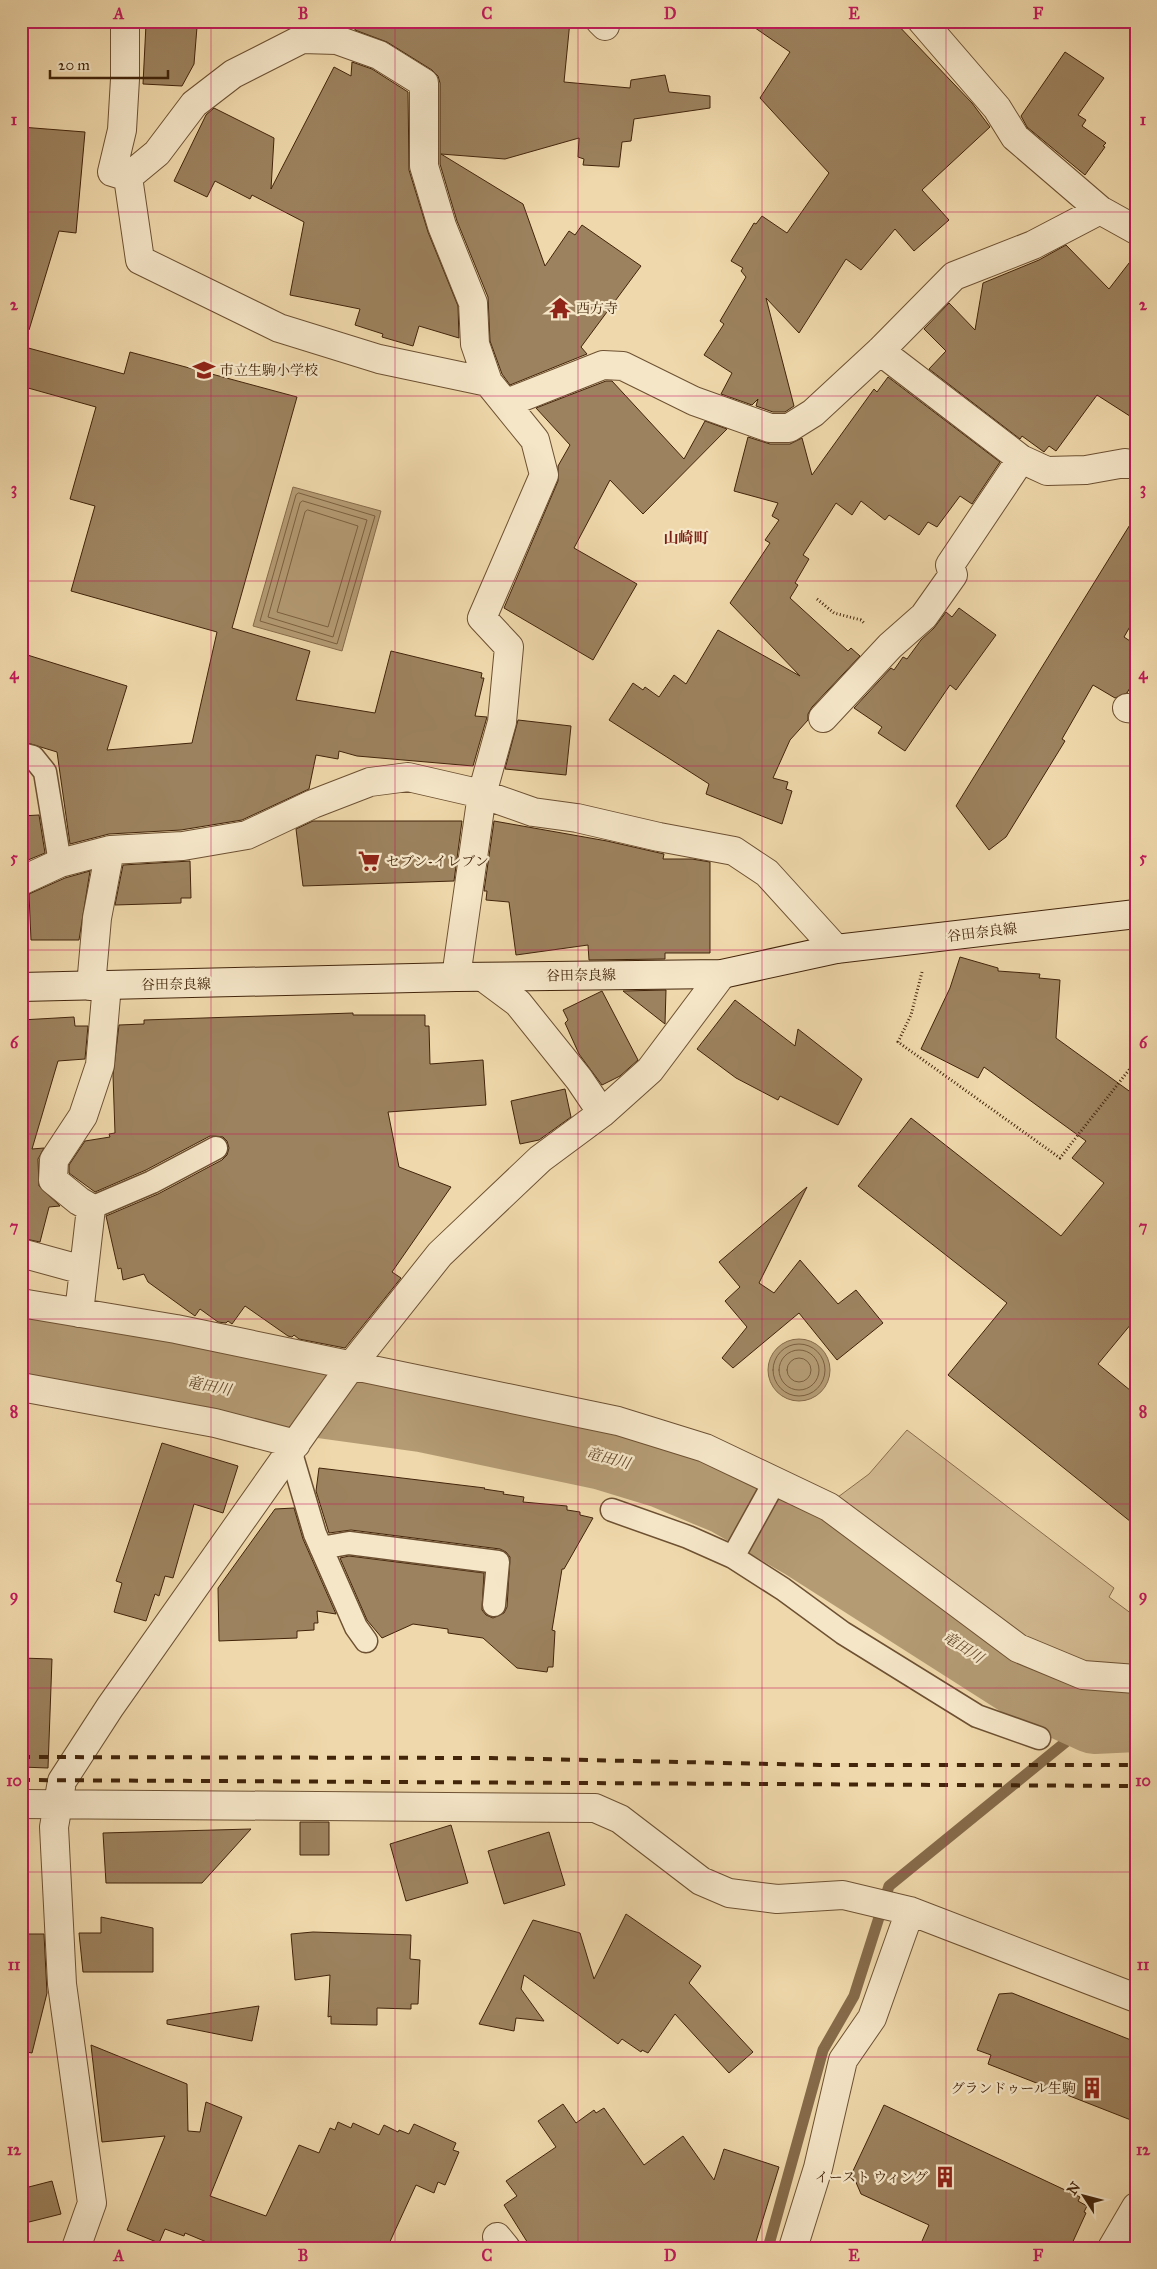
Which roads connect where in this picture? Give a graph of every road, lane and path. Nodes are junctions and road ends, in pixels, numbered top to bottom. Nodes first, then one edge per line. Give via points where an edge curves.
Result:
1 (124, 21) edge
2 (922, 21) edge
3 (128, 177) junction
4 (1100, 210) junction
5 (1136, 230) edge
6 (880, 351) junction
7 (488, 382) junction
8 (507, 403) junction
9 (1021, 459) junction
10 (1136, 465) edge
11 (817, 599) dead end
12 (890, 646) junction
13 (823, 718) dead end
14 (21, 754) edge
15 (482, 794) junction
16 (110, 850) junction
17 (60, 863) junction
18 (21, 881) edge
19 (1136, 914) edge
20 (931, 938) junction
21 (836, 949) junction
22 (722, 974) junction
23 (456, 977) junction
24 (483, 977) junction
25 (99, 986) junction
26 (21, 987) edge
27 (1136, 1062) edge
28 (602, 1113) junction
29 (216, 1148) dead end
30 (91, 1208) junction
31 (21, 1253) edge
32 (83, 1270) junction
33 (21, 1303) edge
34 (79, 1313) junction
35 (348, 1371) junction
36 (21, 1387) edge
37 (298, 1441) junction
38 (775, 1481) junction
39 (612, 1510) dead end
40 (321, 1548) junction
41 (733, 1557) junction
42 (494, 1605) dead end
43 (366, 1641) dead end
44 (1136, 1679) edge
45 (1039, 1738) dead end
46 (21, 1804) edge
47 (58, 1804) junction
48 (910, 1911) junction
49 (1136, 1998) edge
50 (1136, 2207) edge
51 (76, 2248) edge
52 (793, 2248) edge
53 (1112, 2248) edge

1 - 3 street via 122,130 112,172
2 - 4 street via 997,108 1015,137
3 - 7 street via 140,260 279,328 379,359
3 - 7 street via 156,153 194,104 234,74 302,39 337,40 379,56 424,83 424,166 442,226 473,303 475,344
4 - 5 street
4 - 6 street via 1033,245 954,276
6 - 8 street via 813,413 789,428 770,428 694,401 623,366 603,364
6 - 9 street
7 - 8 street
8 - 15 street via 536,440 544,475 482,618 509,648 502,722
9 - 10 street via 1047,471 1086,470 1125,463
9 - 12 street via 950,565 953,575 924,616
11 - 12 path via 834,613 861,620
12 - 13 street
14 - 17 lane via 33,757 45,772
15 - 16 street via 408,777 370,782 247,835 183,846
15 - 21 street via 533,812 734,851 767,873
15 - 23 street
16 - 17 street
16 - 25 street via 98,918
17 - 18 street
19 - 20 street, 谷田奈良線
20 - 21 street, 谷田奈良線
20 - 27 path via 911,1015 898,1042 1060,1158
21 - 22 street, 谷田奈良線
22 - 24 street, 谷田奈良線
22 - 28 street via 650,1070
23 - 24 street, 谷田奈良線
23 - 25 street, 谷田奈良線
24 - 28 street via 518,1003
25 - 26 street, 谷田奈良線
25 - 30 street via 100,1065 83,1116 54,1160 53,1180
28 - 35 street via 540,1159 440,1254
29 - 30 lane via 152,1182
30 - 32 street
31 - 32 street
32 - 34 street
33 - 34 street
34 - 35 street via 176,1329
35 - 37 street
35 - 38 street via 618,1421 705,1448
36 - 37 street
37 - 40 lane via 315,1534
37 - 47 street via 110,1707 62,1781
38 - 41 lane
38 - 44 street via 829,1507 1018,1648 1083,1675
39 - 41 lane
40 - 42 lane via 350,1543 498,1562
40 - 43 lane via 356,1627
41 - 45 lane via 843,1633 976,1716
46 - 47 street
47 - 48 street via 595,1808 620,1819 701,1881 729,1893 777,1899 843,1895
47 - 51 street via 54,1827 62,1984 92,2203
48 - 49 street
48 - 52 street via 872,2018 843,2060 818,2168
50 - 53 street

